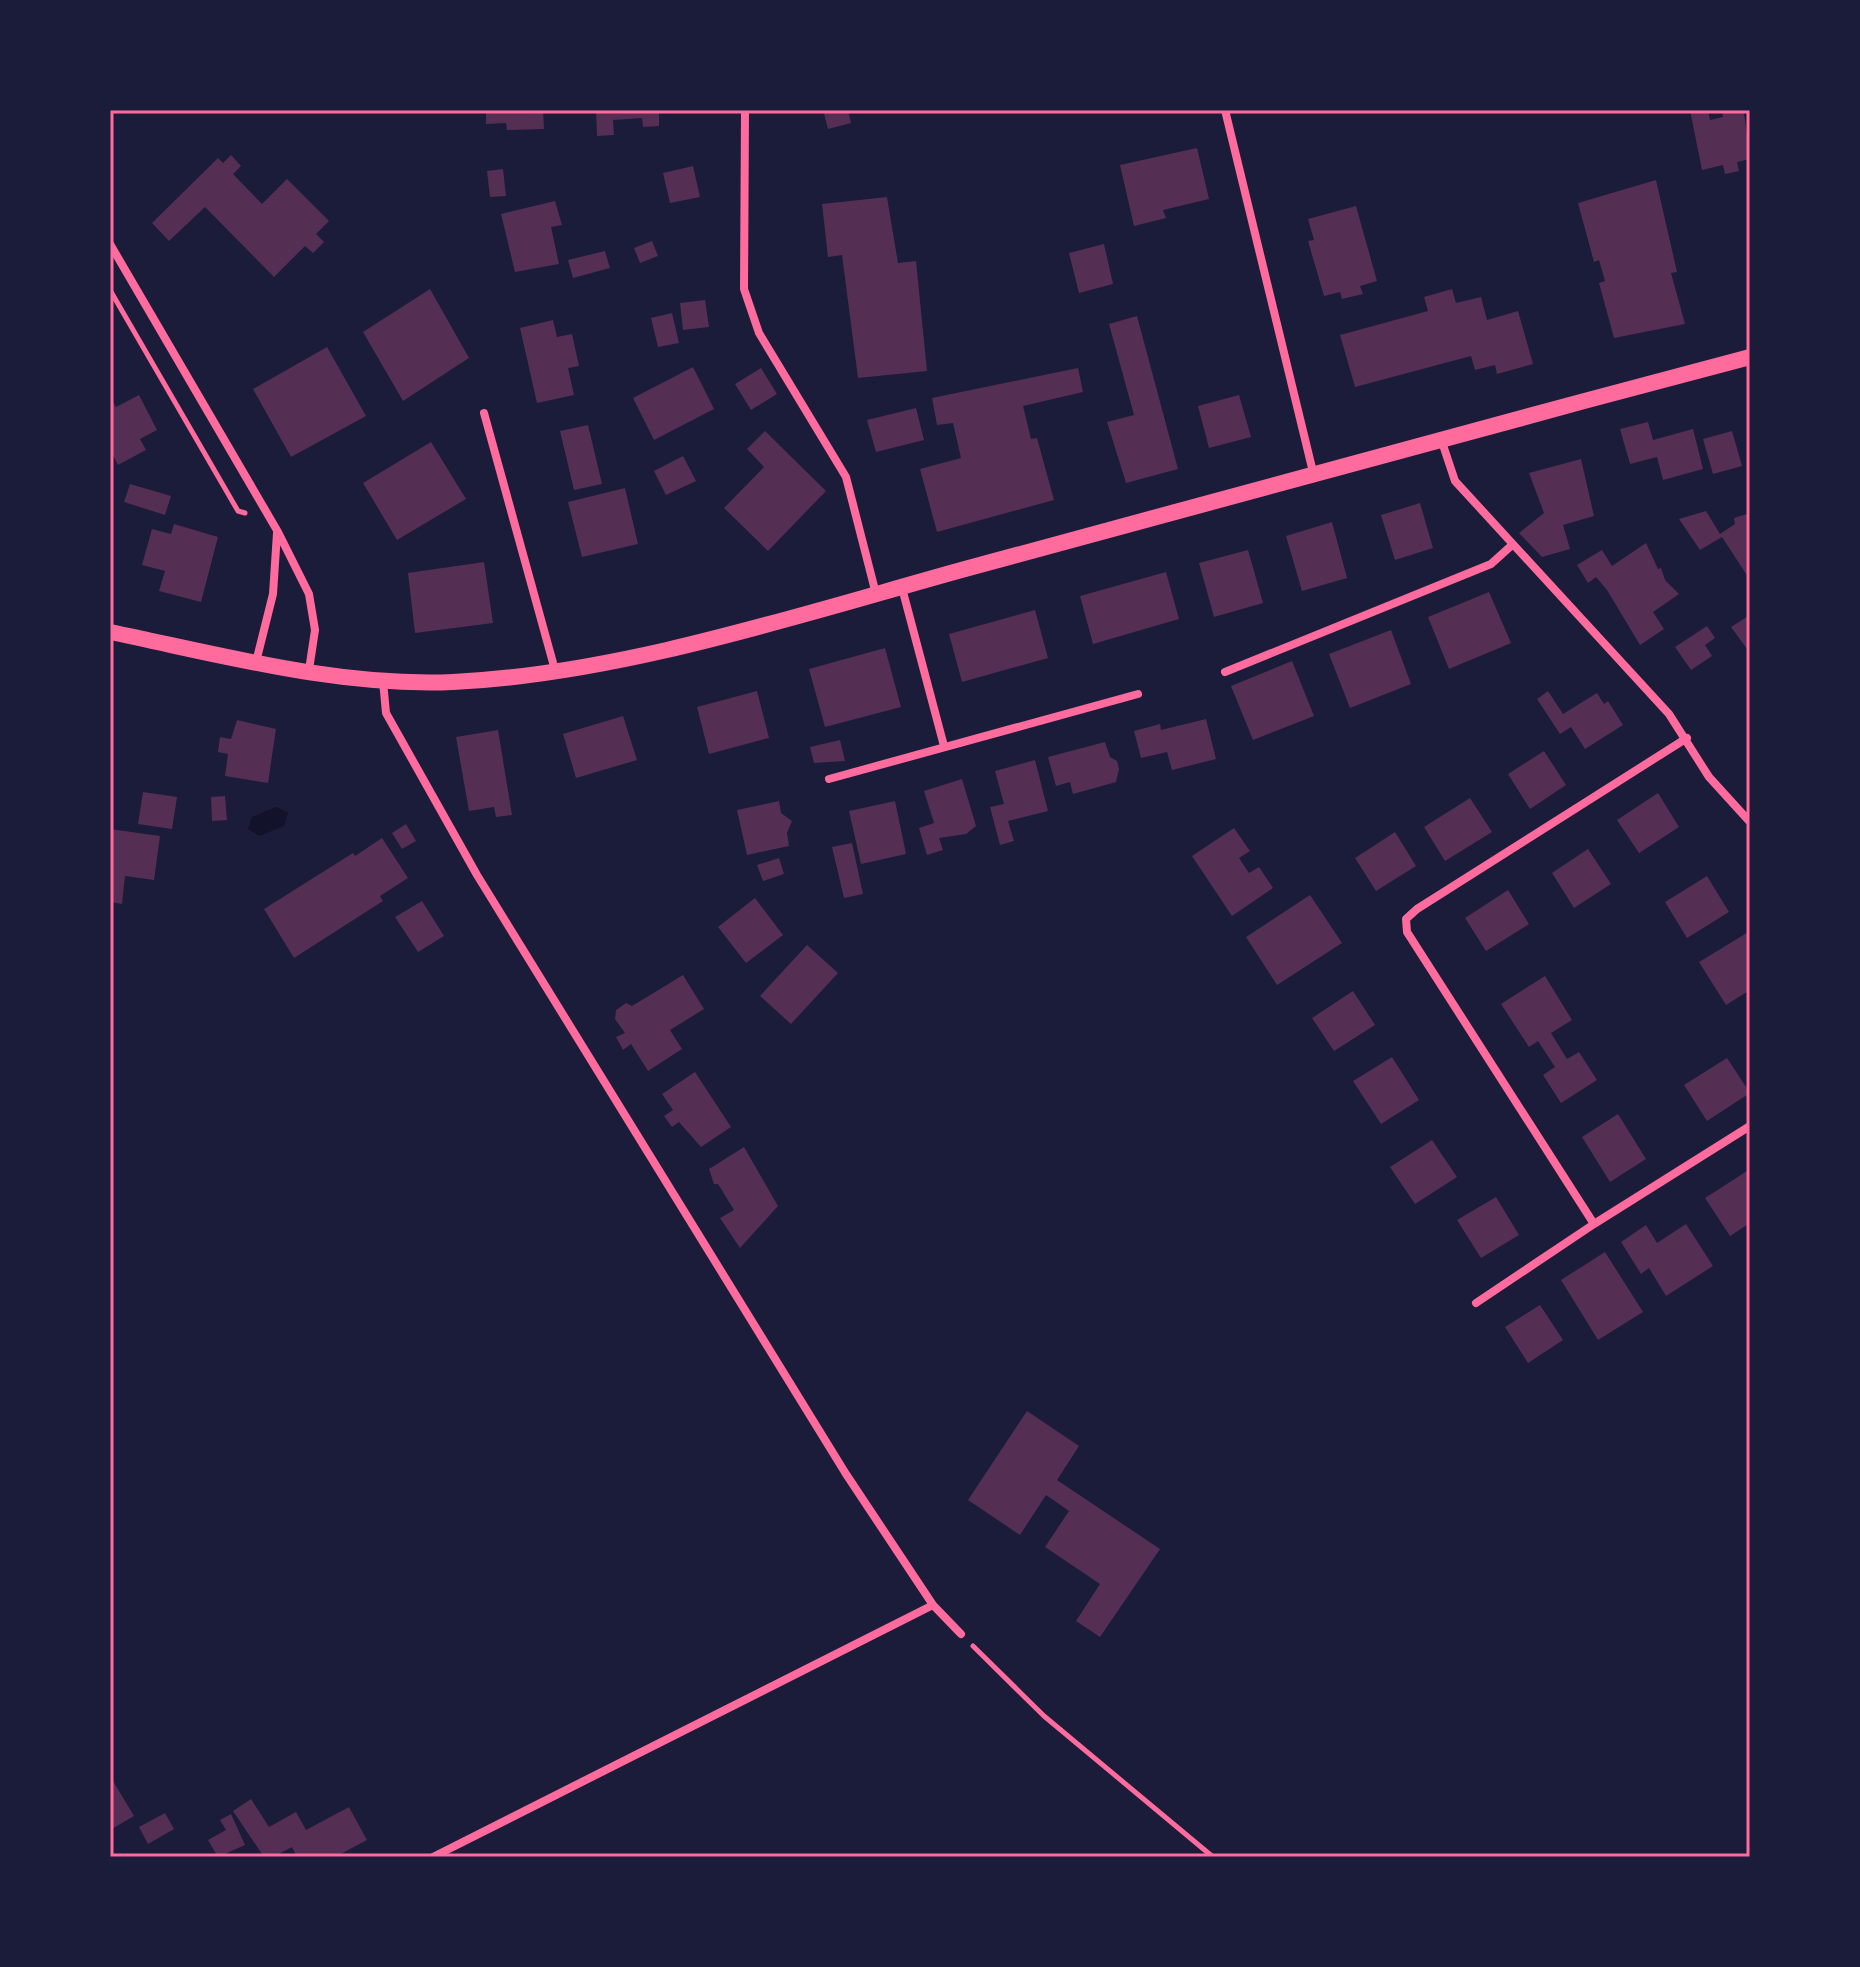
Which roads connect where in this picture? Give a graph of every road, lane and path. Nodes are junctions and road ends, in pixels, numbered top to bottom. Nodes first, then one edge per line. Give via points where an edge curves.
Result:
1 (745, 110) edge
2 (1225, 110) edge
3 (110, 244) edge
4 (1750, 357) edge
5 (484, 413) dead end
6 (1441, 438) junction
7 (1313, 472) junction
8 (278, 532) junction
9 (1512, 545) junction
10 (901, 587) junction
11 (876, 594) junction
12 (110, 632) edge
13 (256, 662) junction
14 (309, 670) junction
15 (555, 670) junction
16 (1225, 672) dead end
17 (383, 681) junction
18 (1138, 694) dead end
19 (1687, 738) junction
20 (944, 746) junction
21 (829, 779) dead end
22 (1750, 822) edge
23 (1750, 1126) edge
24 (1594, 1224) junction
25 (1476, 1303) dead end
26 (933, 1605) junction
27 (961, 1634) joint
28 (433, 1857) edge
29 (1213, 1857) edge

1 - 11 street via 744,289 759,333 846,477
2 - 7 street
3 - 8 street
4 - 6 main road
5 - 15 street
6 - 7 main road
6 - 9 street via 1455,481
7 - 10 main road
8 - 13 street via 273,594
8 - 14 street via 309,594 315,630
9 - 16 street via 1491,564
9 - 19 street
10 - 11 main road
10 - 20 street
11 - 15 main road via 642,654
12 - 13 main road
13 - 14 main road
14 - 17 main road
15 - 17 main road via 474,680
17 - 26 street via 386,713 477,875 846,1474
18 - 20 street
19 - 22 street via 1709,777
19 - 24 street via 1406,919 1407,932
20 - 21 street
23 - 24 street
24 - 25 street
26 - 27 street
26 - 28 street
27 - 29 path via 1044,1716

